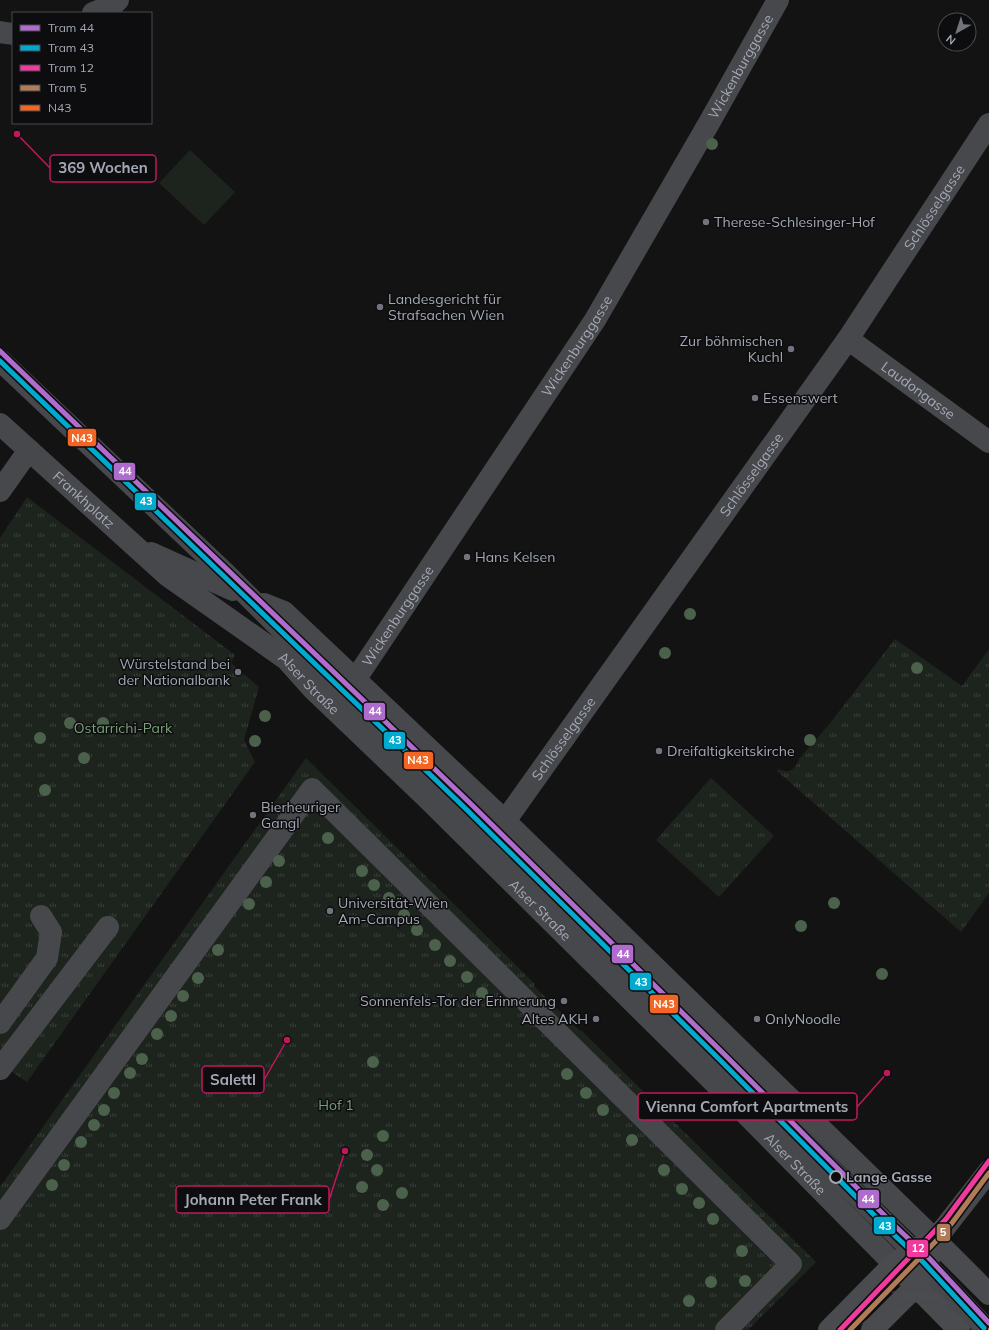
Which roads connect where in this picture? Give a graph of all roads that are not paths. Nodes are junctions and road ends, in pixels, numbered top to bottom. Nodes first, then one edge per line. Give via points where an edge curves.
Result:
1 (118, 0) edge
2 (778, 0) edge
3 (96, 12) edge
4 (0, 32) edge
5 (12, 34) edge
6 (989, 124) edge
7 (848, 339) junction
8 (0, 360) edge
9 (0, 424) edge
10 (989, 442) edge
11 (28, 450) junction
12 (0, 491) edge
13 (139, 548) junction
14 (168, 576) joint
15 (246, 596) junction
16 (355, 680) junction
17 (504, 821) junction
18 (41, 916) dead end
19 (108, 927) dead end
20 (0, 1023) edge
21 (0, 1069) edge
22 (989, 1171) edge
23 (0, 1219) edge
24 (934, 1240) junction
25 (920, 1258) junction
26 (894, 1264) junction
27 (916, 1286) junction
28 (989, 1294) edge
29 (726, 1330) edge
30 (829, 1330) edge
31 (872, 1330) edge
32 (959, 1330) edge
33 (987, 1330) edge

1 - 3 street
2 - 16 street, Wickenburggasse via 595,320
4 - 5 street
6 - 7 street, Schlösselgasse
7 - 10 street, Laudongasse
7 - 17 street, Schlösselgasse
8 - 15 street via 226,574
9 - 11 street, Frankhplatz
11 - 12 street
11 - 13 street, Frankhplatz
13 - 14 street, Frankhplatz
13 - 15 street, Frankhplatz
14 - 26 street, Alser Straße via 286,659 312,688 428,799
15 - 16 street, Frankhplatz via 284,612
15 - 25 street via 418,760
16 - 17 street
17 - 24 street
18 - 20 street via 51,932 47,958
19 - 21 street
22 - 24 street
23 - 29 street via 312,789 791,1264
24 - 25 main road
24 - 28 main road
25 - 26 main road
25 - 27 main road
25 - 33 street
26 - 27 main road, Alser Straße
26 - 30 main road
27 - 31 main road
27 - 32 main road, Alser Straße

